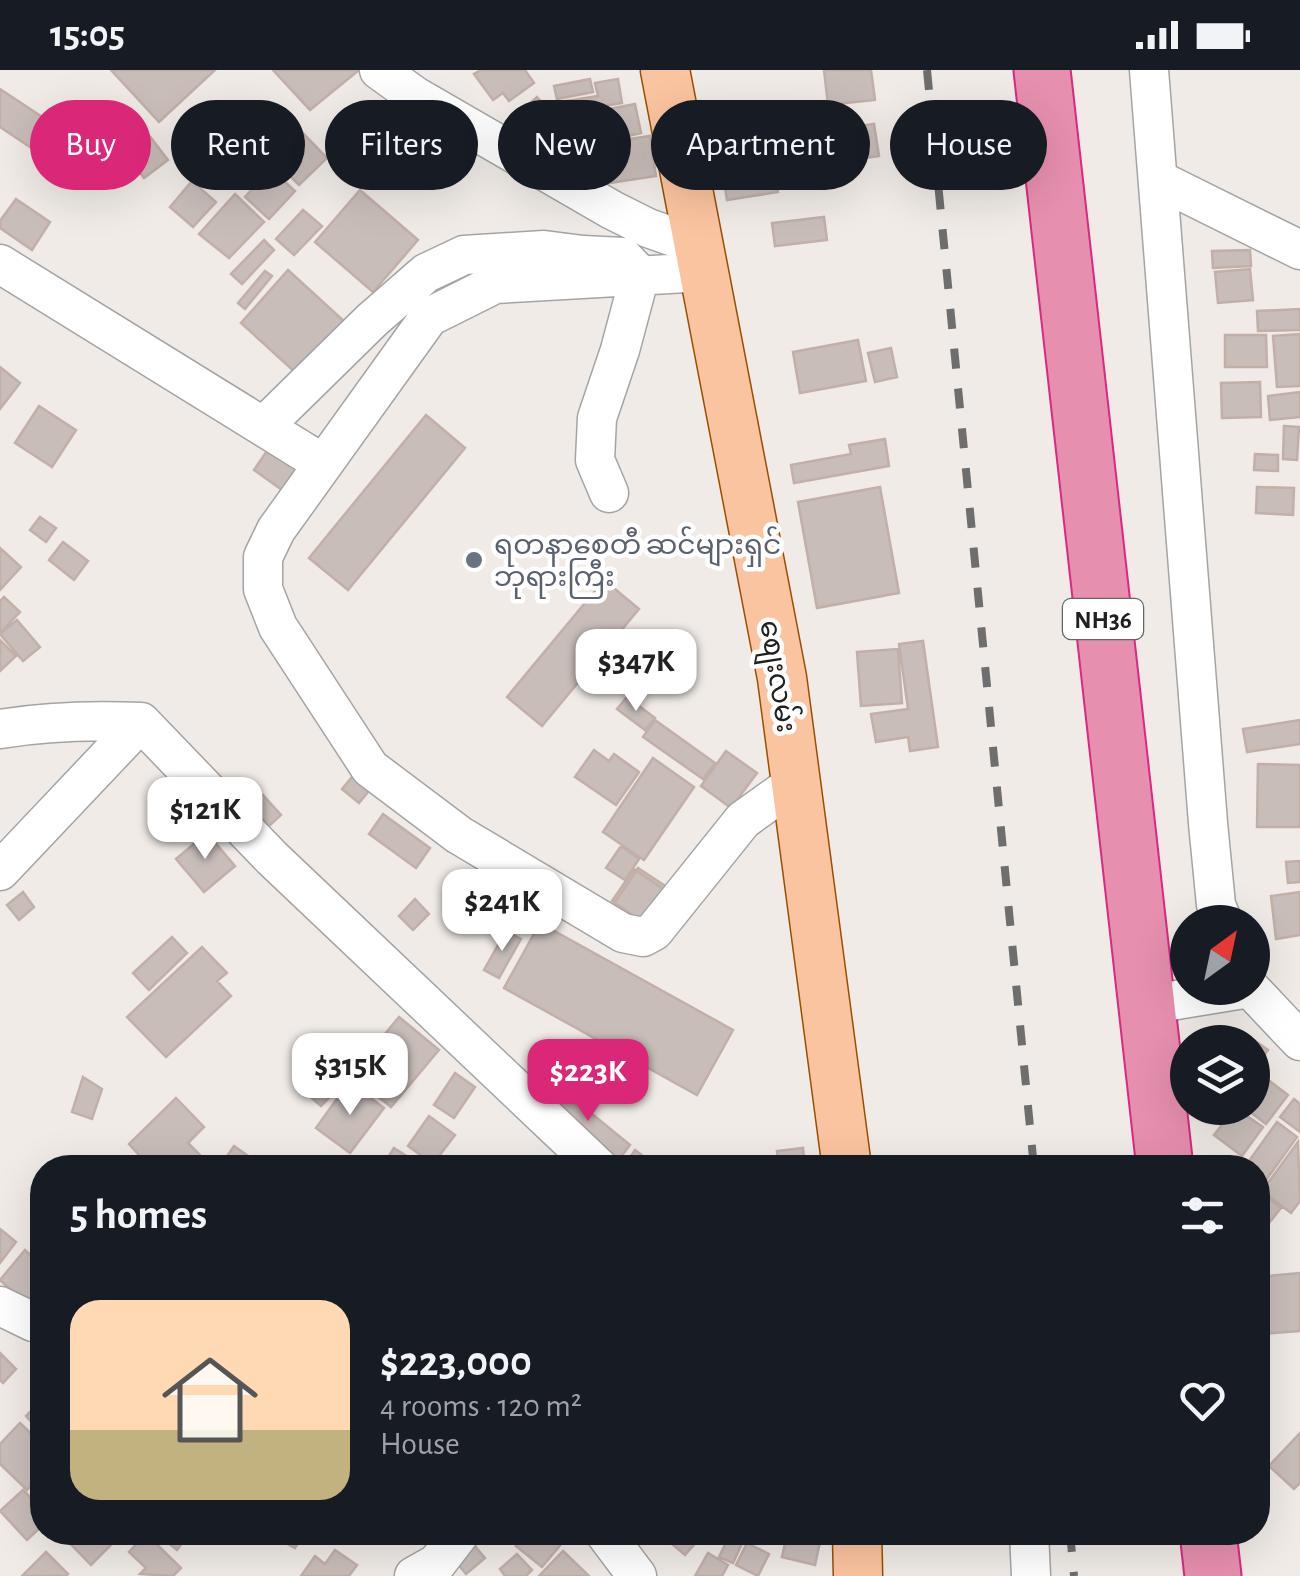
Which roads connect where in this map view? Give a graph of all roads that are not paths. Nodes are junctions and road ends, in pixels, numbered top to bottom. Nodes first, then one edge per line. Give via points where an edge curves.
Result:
1 (379, 70) edge
2 (665, 70) edge
3 (1042, 70) edge
4 (1150, 70) edge
5 (1159, 180) junction
6 (1300, 250) edge
7 (701, 259) junction
8 (0, 264) edge
9 (640, 274) junction
10 (264, 426) junction
11 (322, 463) junction
12 (609, 494) dead end
13 (141, 722) junction
14 (0, 728) edge
15 (796, 782) junction
16 (0, 871) edge
17 (1216, 905) edge
18 (1170, 1001) edge
19 (1146, 1005) junction
20 (1266, 1005) edge
21 (1300, 1041) edge
22 (585, 1155) edge
23 (845, 1155) edge
24 (1163, 1155) edge
25 (0, 1306) edge
26 (30, 1321) edge
27 (451, 1545) edge
28 (614, 1545) edge
29 (857, 1545) edge
30 (1030, 1545) edge
31 (1209, 1545) edge
32 (414, 1576) edge
33 (637, 1576) edge
34 (858, 1576) edge
35 (1031, 1576) edge
36 (1213, 1576) edge

1 - 7 street
2 - 7 main road, စျေးလမ်း
3 - 19 highway, NH36
4 - 5 street
5 - 6 street
5 - 17 street
7 - 9 street
7 - 15 main road, စျေးလမ်း
8 - 10 street
9 - 10 street via 623,257 544,250 464,255 426,273
9 - 11 street via 495,284 429,317
9 - 12 street via 597,418 595,460
10 - 11 street
11 - 15 street via 262,558 263,589 278,627 370,768 459,835 623,933 643,937 654,932 743,820
13 - 14 street
13 - 16 street
13 - 22 street via 272,858
15 - 23 main road, စျေးလမ်း
18 - 19 street
19 - 24 highway, NH36
20 - 21 street
25 - 26 street
27 - 32 street via 438,1563
28 - 33 street
29 - 34 main road
30 - 35 street
31 - 36 highway

